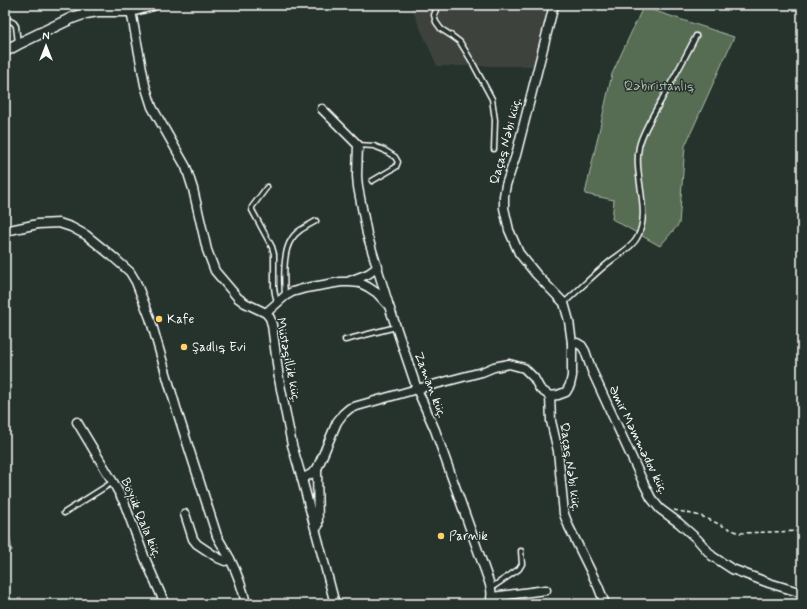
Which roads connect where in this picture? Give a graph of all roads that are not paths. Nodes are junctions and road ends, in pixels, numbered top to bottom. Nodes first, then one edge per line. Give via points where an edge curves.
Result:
1 (153, 5) edge
2 (438, 5) edge
3 (554, 5) edge
4 (130, 11) junction
5 (5, 18) edge
6 (696, 36) dead end
7 (18, 44) junction
8 (5, 51) edge
9 (322, 109) dead end
10 (358, 145) junction
11 (494, 149) dead end
12 (372, 181) dead end
13 (267, 187) dead end
14 (316, 221) dead end
15 (5, 231) edge
16 (378, 267) junction
17 (350, 282) junction
18 (285, 296) junction
19 (277, 302) junction
20 (564, 303) junction
21 (389, 306) junction
22 (266, 313) junction
23 (396, 327) junction
24 (345, 340) dead end
25 (572, 343) junction
26 (417, 389) junction
27 (550, 396) junction
28 (77, 422) dead end
29 (316, 470) junction
30 (302, 478) junction
31 (113, 482) junction
32 (64, 513) dead end
33 (186, 514) dead end
34 (316, 531) junction
35 (521, 551) dead end
36 (230, 559) junction
37 (491, 588) junction
38 (546, 590) dead end
39 (802, 593) edge
40 (491, 601) edge
41 (165, 604) edge
42 (246, 604) edge
43 (335, 604) edge
44 (605, 604) edge

1 - 4 street
2 - 11 lane via 434,15 436,22 441,29 460,42 492,99 495,120
3 - 20 street, Qaçaq Nəbi küç. via 516,155 506,184 504,208 509,230 519,253
4 - 7 street via 86,13
4 - 22 street, Müstəqillik küç. via 144,85 152,107 186,167 207,250 215,271 238,298
5 - 7 lane via 16,26
6 - 20 lane via 639,147 638,175 643,215 637,238 632,246 606,264
7 - 8 street
9 - 10 street
10 - 12 lane via 374,146 384,150 398,162 396,167
10 - 16 street via 358,187 367,234
13 - 19 lane via 252,210 274,254 274,287
14 - 18 lane via 290,240 284,272
15 - 36 street via 38,224 59,223 86,235 130,272 150,318 217,536
16 - 17 street
16 - 21 street
17 - 18 street, Zaman küç. via 306,288
17 - 21 street, Zaman küç. via 368,287
18 - 19 street, Zaman küç.
19 - 22 street, Zaman küç.
20 - 25 street, Qaçaq Nəbi küç.
21 - 23 street, Zaman küç.
22 - 30 street, Müstəqillik küç. via 272,325 292,445
23 - 24 lane
23 - 26 street, Zaman küç.
25 - 27 street, Qaçaq Nəbi küç. via 570,385 566,392
25 - 39 street, Əmir Məmmədov küç. via 582,346 585,351 643,482 660,509 698,540 712,556 732,569 769,584
26 - 27 street via 509,364 524,368 540,389
26 - 29 street via 350,408 337,422
26 - 37 street, Zaman küç. via 437,437
27 - 44 street, Qaçaq Nəbi küç. via 564,514
28 - 31 street, Böyük Qala küç.
29 - 30 street
29 - 34 street
30 - 34 street, Müstəqillik küç.
31 - 32 lane
31 - 41 street, Böyük Qala küç. via 124,502
33 - 36 street via 197,544 224,561
34 - 43 street, Müstəqillik küç.
35 - 37 lane via 522,564 519,569
36 - 42 street via 244,590
37 - 40 street, Zaman küç.
38 - 40 street

